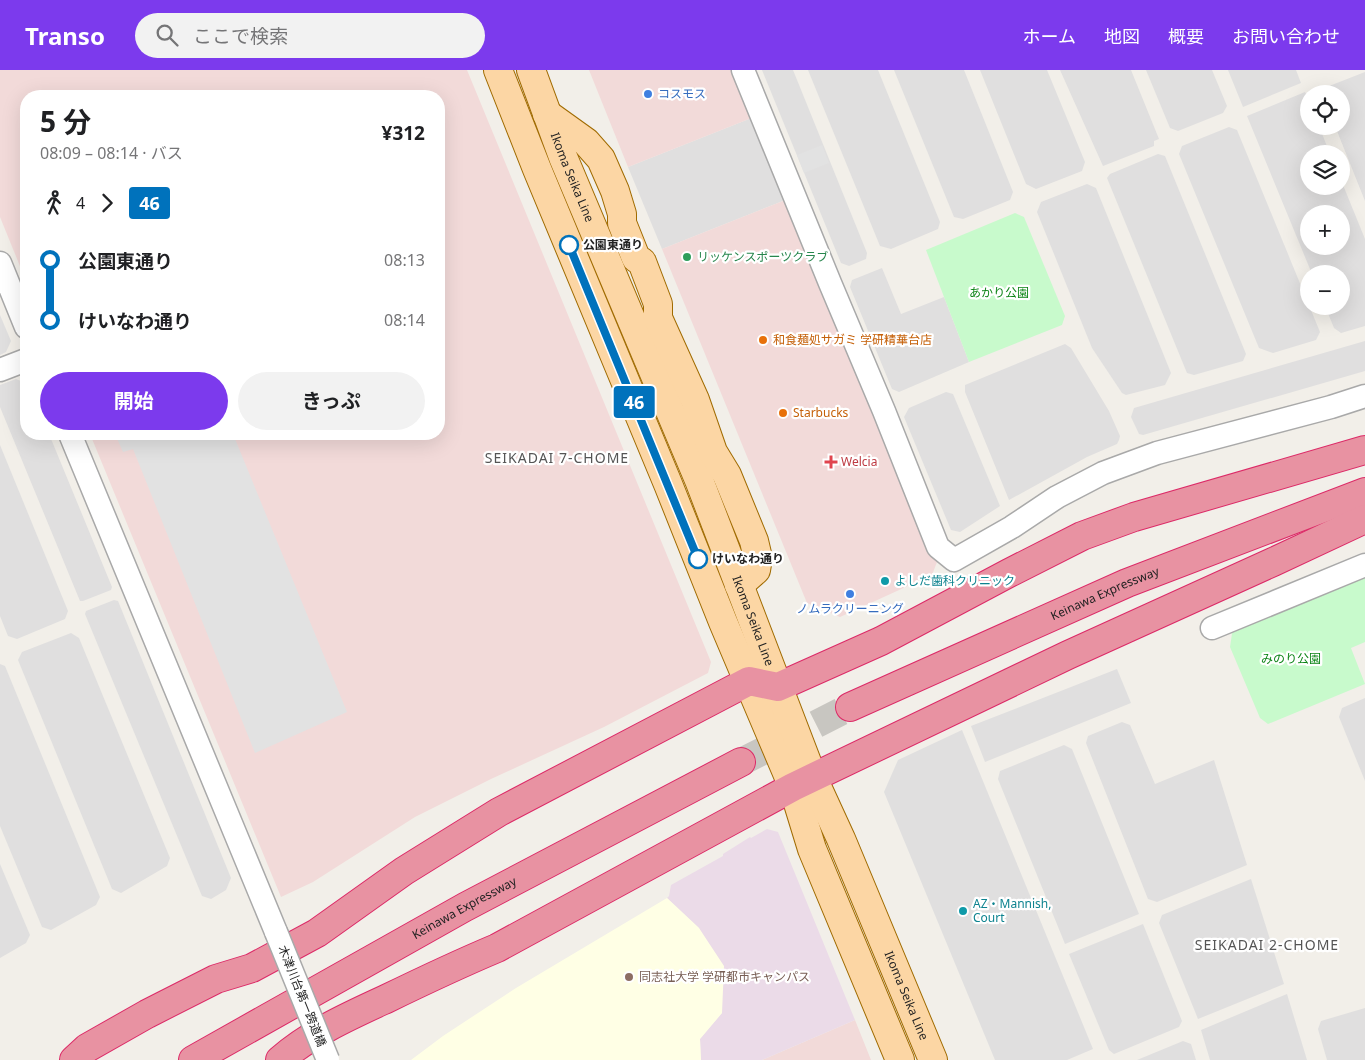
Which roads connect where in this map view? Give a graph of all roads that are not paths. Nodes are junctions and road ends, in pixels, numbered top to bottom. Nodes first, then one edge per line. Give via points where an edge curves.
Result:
1 (498, 70) edge
2 (531, 70) edge
3 (743, 70) edge
4 (547, 114) junction
5 (0, 263) edge
6 (20, 312) edge
7 (649, 361) junction
8 (20, 362) edge
9 (0, 370) edge
10 (686, 382) junction
11 (1365, 396) edge
12 (72, 440) edge
13 (1365, 450) edge
14 (1365, 492) edge
15 (1365, 505) edge
16 (1365, 519) edge
17 (1365, 565) edge
18 (739, 585) junction
19 (1212, 628) dead end
20 (749, 681) junction
21 (778, 687) junction
22 (803, 783) junction
23 (74, 1060) edge
24 (193, 1060) edge
25 (211, 1060) edge
26 (280, 1060) edge
27 (328, 1060) edge
28 (900, 1060) edge
29 (933, 1060) edge

1 - 20 main road, Ikoma Seika Line
2 - 4 main road, Ikoma Seika Line
3 - 11 street via 938,547 954,560 1103,472 1157,453
4 - 7 main road, Ikoma Seika Line
4 - 10 main road via 586,142 601,159 622,214 622,223 658,304 658,318
5 - 6 street
7 - 10 main road
7 - 18 main road, Ikoma Seika Line via 700,480
8 - 9 street
10 - 18 main road via 713,452 727,475 754,541 758,558 756,570
12 - 27 street, 木津川台第一跨道橋, bridge
13 - 21 highway via 1134,517 1082,536 880,642
14 - 15 highway, Keinawa Expressway via 1127,582 852,712 1144,586
16 - 22 highway via 1068,655
17 - 19 street
18 - 21 main road, Ikoma Seika Line
20 - 21 highway
20 - 22 main road, Ikoma Seika Line
20 - 23 highway via 499,812 404,871 317,933 252,968 216,978 181,996 87,1048
21 - 22 main road, Ikoma Seika Line
22 - 26 highway via 497,948 460,963 306,1040
22 - 28 main road, Ikoma Seika Line via 812,849
22 - 29 main road, Ikoma Seika Line via 842,839
24 - 25 highway, Keinawa Expressway via 465,907 743,766

